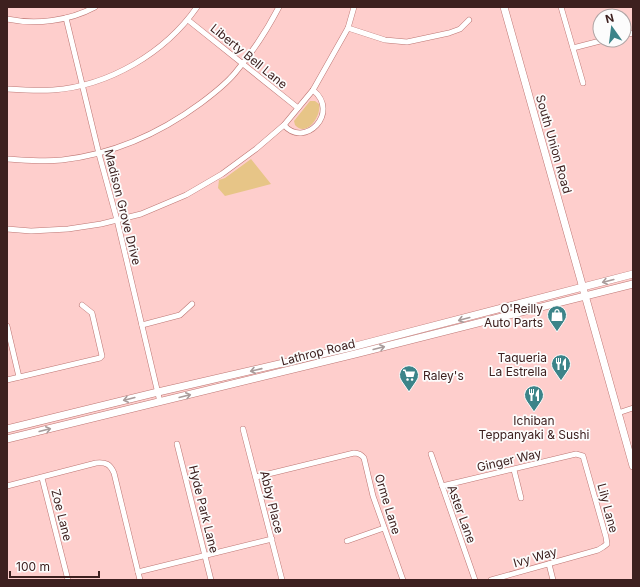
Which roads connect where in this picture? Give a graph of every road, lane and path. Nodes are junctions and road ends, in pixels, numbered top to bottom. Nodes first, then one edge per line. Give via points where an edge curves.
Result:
1 (95, 7) edge
2 (197, 7) edge
3 (278, 7) edge
4 (354, 7) edge
5 (504, 7) edge
6 (561, 7) edge
7 (66, 18) junction
8 (7, 19) edge
9 (188, 20) junction
10 (469, 20) dead end
11 (348, 28) junction
12 (592, 43) edge
13 (573, 48) junction
14 (243, 63) junction
15 (583, 83) dead end
16 (82, 85) junction
17 (7, 89) edge
18 (313, 90) junction
19 (298, 108) junction
20 (284, 125) junction
21 (99, 154) junction
22 (7, 159) edge
23 (117, 220) junction
24 (7, 229) edge
25 (633, 274) edge
26 (633, 284) edge
27 (583, 287) junction
28 (585, 296) junction
29 (192, 304) dead end
30 (82, 305) dead end
31 (142, 325) junction
32 (7, 326) edge
33 (354, 351) junction
34 (19, 377) junction
35 (7, 380) edge
36 (158, 392) junction
37 (160, 402) junction
38 (633, 408) edge
39 (618, 413) junction
40 (7, 429) edge
41 (244, 429) dead end
42 (7, 439) edge
43 (177, 444) dead end
44 (431, 454) dead end
45 (582, 455) joint
46 (632, 461) edge
47 (514, 470) junction
48 (256, 477) junction
49 (42, 478) junction
50 (7, 486) edge
51 (442, 486) junction
52 (521, 498) dead end
53 (384, 528) junction
54 (272, 539) junction
55 (347, 541) dead end
56 (585, 554) joint
57 (205, 555) junction
58 (549, 564) junction
59 (138, 572) junction
60 (68, 580) edge
61 (140, 580) edge
62 (211, 580) edge
63 (282, 580) edge
64 (403, 580) edge
65 (475, 580) edge
66 (491, 580) edge
67 (553, 580) edge

1 - 7 street
2 - 9 street
3 - 14 street
4 - 11 street
5 - 27 main road, South Union Road
6 - 13 street
7 - 8 street via 36,22
7 - 16 street, Madison Grove Drive
9 - 14 street, Liberty Bell Lane
9 - 16 street via 144,58 124,70
10 - 11 street via 460,29 449,33 408,42 384,40
11 - 18 street
12 - 13 street
13 - 15 street
14 - 19 street, Liberty Bell Lane
14 - 21 street via 211,95 183,116 155,133
16 - 17 street via 54,90
16 - 21 street, Madison Grove Drive
18 - 19 street
18 - 20 street via 319,94 323,104 323,114 319,122 304,133 290,131
19 - 20 street
20 - 23 street via 222,174 186,195 141,214
21 - 22 street via 61,160
21 - 23 street, Madison Grove Drive
23 - 24 street via 68,229
23 - 31 street, Madison Grove Drive
25 -> 27 main road, Lathrop Road
26 - 28 main road, Lathrop Road
27 - 28 main road, South Union Road
27 -> 33 main road, Lathrop Road
33 -> 28 main road, Lathrop Road
28 - 39 main road, South Union Road
29 - 31 street via 180,315
30 - 34 street via 92,313 102,356
31 - 36 street, Madison Grove Drive
32 - 34 street
33 -> 36 main road, Lathrop Road
37 -> 33 main road, Lathrop Road
34 - 35 street
36 - 37 street, Madison Grove Drive
36 -> 40 main road, Lathrop Road
42 -> 37 main road, Lathrop Road
38 - 39 street
39 - 46 main road, South Union Road
41 - 48 street, Abby Place
43 - 57 street, Hyde Park Lane
44 - 51 street, Aster Lane
45 - 47 street, Ginger Way via 576,454
45 - 56 street, Lily Lane via 606,537 606,544 603,547
47 - 51 street, Ginger Way
47 - 52 street
48 - 53 street, Orme Lane via 358,453 364,458
48 - 54 street, Abby Place
49 - 50 street
49 - 59 street via 96,463 103,462 111,466
49 - 60 street, Zoe Lane
51 - 65 street, Aster Lane
53 - 55 street
53 - 64 street, Orme Lane
54 - 57 street
54 - 63 street, Abby Place
56 - 58 street, Ivy Way
57 - 59 street
57 - 62 street, Hyde Park Lane
58 - 66 street, Ivy Way
58 - 67 street
59 - 61 street

